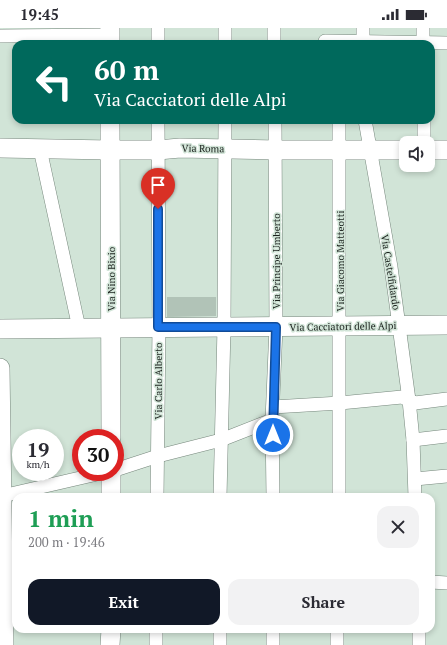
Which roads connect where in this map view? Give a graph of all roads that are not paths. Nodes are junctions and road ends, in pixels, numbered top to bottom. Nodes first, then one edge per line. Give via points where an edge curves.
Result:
1 (158, 28) edge
2 (225, 28) edge
3 (274, 28) edge
4 (363, 28) edge
5 (424, 28) edge
6 (0, 36) edge
7 (110, 36) edge
8 (325, 38) edge
9 (341, 38) edge
10 (158, 40) edge
11 (225, 40) edge
12 (274, 40) edge
13 (354, 40) edge
14 (366, 40) edge
15 (423, 40) edge
16 (435, 42) edge
17 (447, 42) edge
18 (110, 124) edge
19 (158, 124) edge
20 (225, 124) edge
21 (275, 124) edge
22 (339, 124) edge
23 (366, 124) edge
24 (424, 124) edge
25 (424, 136) edge
26 (0, 148) edge
27 (40, 149) junction
28 (225, 149) junction
29 (110, 150) junction
30 (158, 150) junction
31 (276, 150) junction
32 (371, 150) junction
33 (399, 150) edge
34 (435, 150) edge
35 (447, 150) edge
36 (340, 151) junction
37 (399, 325) junction
38 (447, 325) edge
39 (340, 326) junction
40 (158, 327) junction
41 (224, 327) junction
42 (276, 327) junction
43 (79, 328) junction
44 (111, 328) junction
45 (0, 329) edge
46 (0, 368) edge
47 (447, 399) edge
48 (409, 400) junction
49 (340, 403) junction
50 (273, 413) junction
51 (112, 429) edge
52 (447, 436) edge
53 (221, 440) junction
54 (413, 440) junction
55 (158, 456) junction
56 (124, 467) edge
57 (447, 476) edge
58 (415, 479) junction
59 (72, 480) edge
60 (112, 481) edge
61 (15, 493) edge
62 (111, 493) edge
63 (157, 493) edge
64 (220, 493) edge
65 (273, 493) edge
66 (339, 493) edge
67 (415, 493) edge
68 (12, 494) edge
69 (2, 496) junction
70 (6, 573) edge
71 (435, 582) edge
72 (447, 583) edge
73 (111, 633) edge
74 (156, 633) edge
75 (220, 633) edge
76 (273, 633) edge
77 (337, 633) edge
78 (419, 633) edge
79 (4, 645) edge
80 (110, 645) edge
81 (156, 645) edge
82 (220, 645) edge
83 (273, 645) edge
84 (337, 645) edge
85 (419, 645) edge

1 - 10 street
2 - 11 street
3 - 12 street
4 - 14 street
5 - 15 street
6 - 7 street
8 - 9 street
9 - 13 street
16 - 17 street
18 - 29 street, Via Nino Bixio
19 - 30 street, Via Carlo Alberto
20 - 28 street
21 - 31 street, Via Principe Umberto
22 - 36 street, Via Giacomo Matteotti
23 - 32 street, Via Castelfidardo
24 - 25 street
26 - 27 street, Via Roma
27 - 29 street, Via Roma
27 - 43 street
28 - 30 street, Via Roma
28 - 31 street, Via Roma
28 - 41 street
29 - 30 street, Via Roma
29 - 44 street, Via Nino Bixio
30 - 40 street, Via Carlo Alberto
31 - 36 street, Via Roma
31 - 42 street, Via Principe Umberto
32 - 33 street, Via Roma
32 - 36 street, Via Roma
32 - 37 street, Via Castelfidardo
34 - 35 street
36 - 39 street, Via Giacomo Matteotti
37 - 38 street, Via Cacciatori delle Alpi
37 - 39 street, Via Cacciatori delle Alpi
37 - 48 street, Via Castelfidardo
39 - 42 street, Via Cacciatori delle Alpi
39 - 49 street, Via Giacomo Matteotti
40 - 41 street, Via Cacciatori delle Alpi
40 - 44 street, Via Cacciatori delle Alpi
40 - 55 street, Via Carlo Alberto
41 - 42 street, Via Cacciatori delle Alpi
41 - 53 street
42 - 50 street, Via Principe Umberto
43 - 44 street, Via Cacciatori delle Alpi
43 - 45 street, Via Cacciatori delle Alpi
44 - 51 street, Via Nino Bixio
46 - 69 street
47 - 48 street via 416,403
48 - 49 street via 402,397
48 - 54 street, Via Castelfidardo
49 - 50 street
49 - 66 street, Via Giacomo Matteotti
50 - 53 street
50 - 65 street, Via Principe Umberto
52 - 54 street
53 - 55 street
53 - 64 street
54 - 58 street, Via Castelfidardo
55 - 56 street
55 - 63 street, Via Carlo Alberto
57 - 58 street
58 - 67 street, Via Castelfidardo
59 - 61 street
60 - 62 street
68 - 69 street
69 - 70 street
70 - 79 street
71 - 72 street
73 - 80 street
74 - 81 street
75 - 82 street
76 - 83 street
77 - 84 street
78 - 85 street

